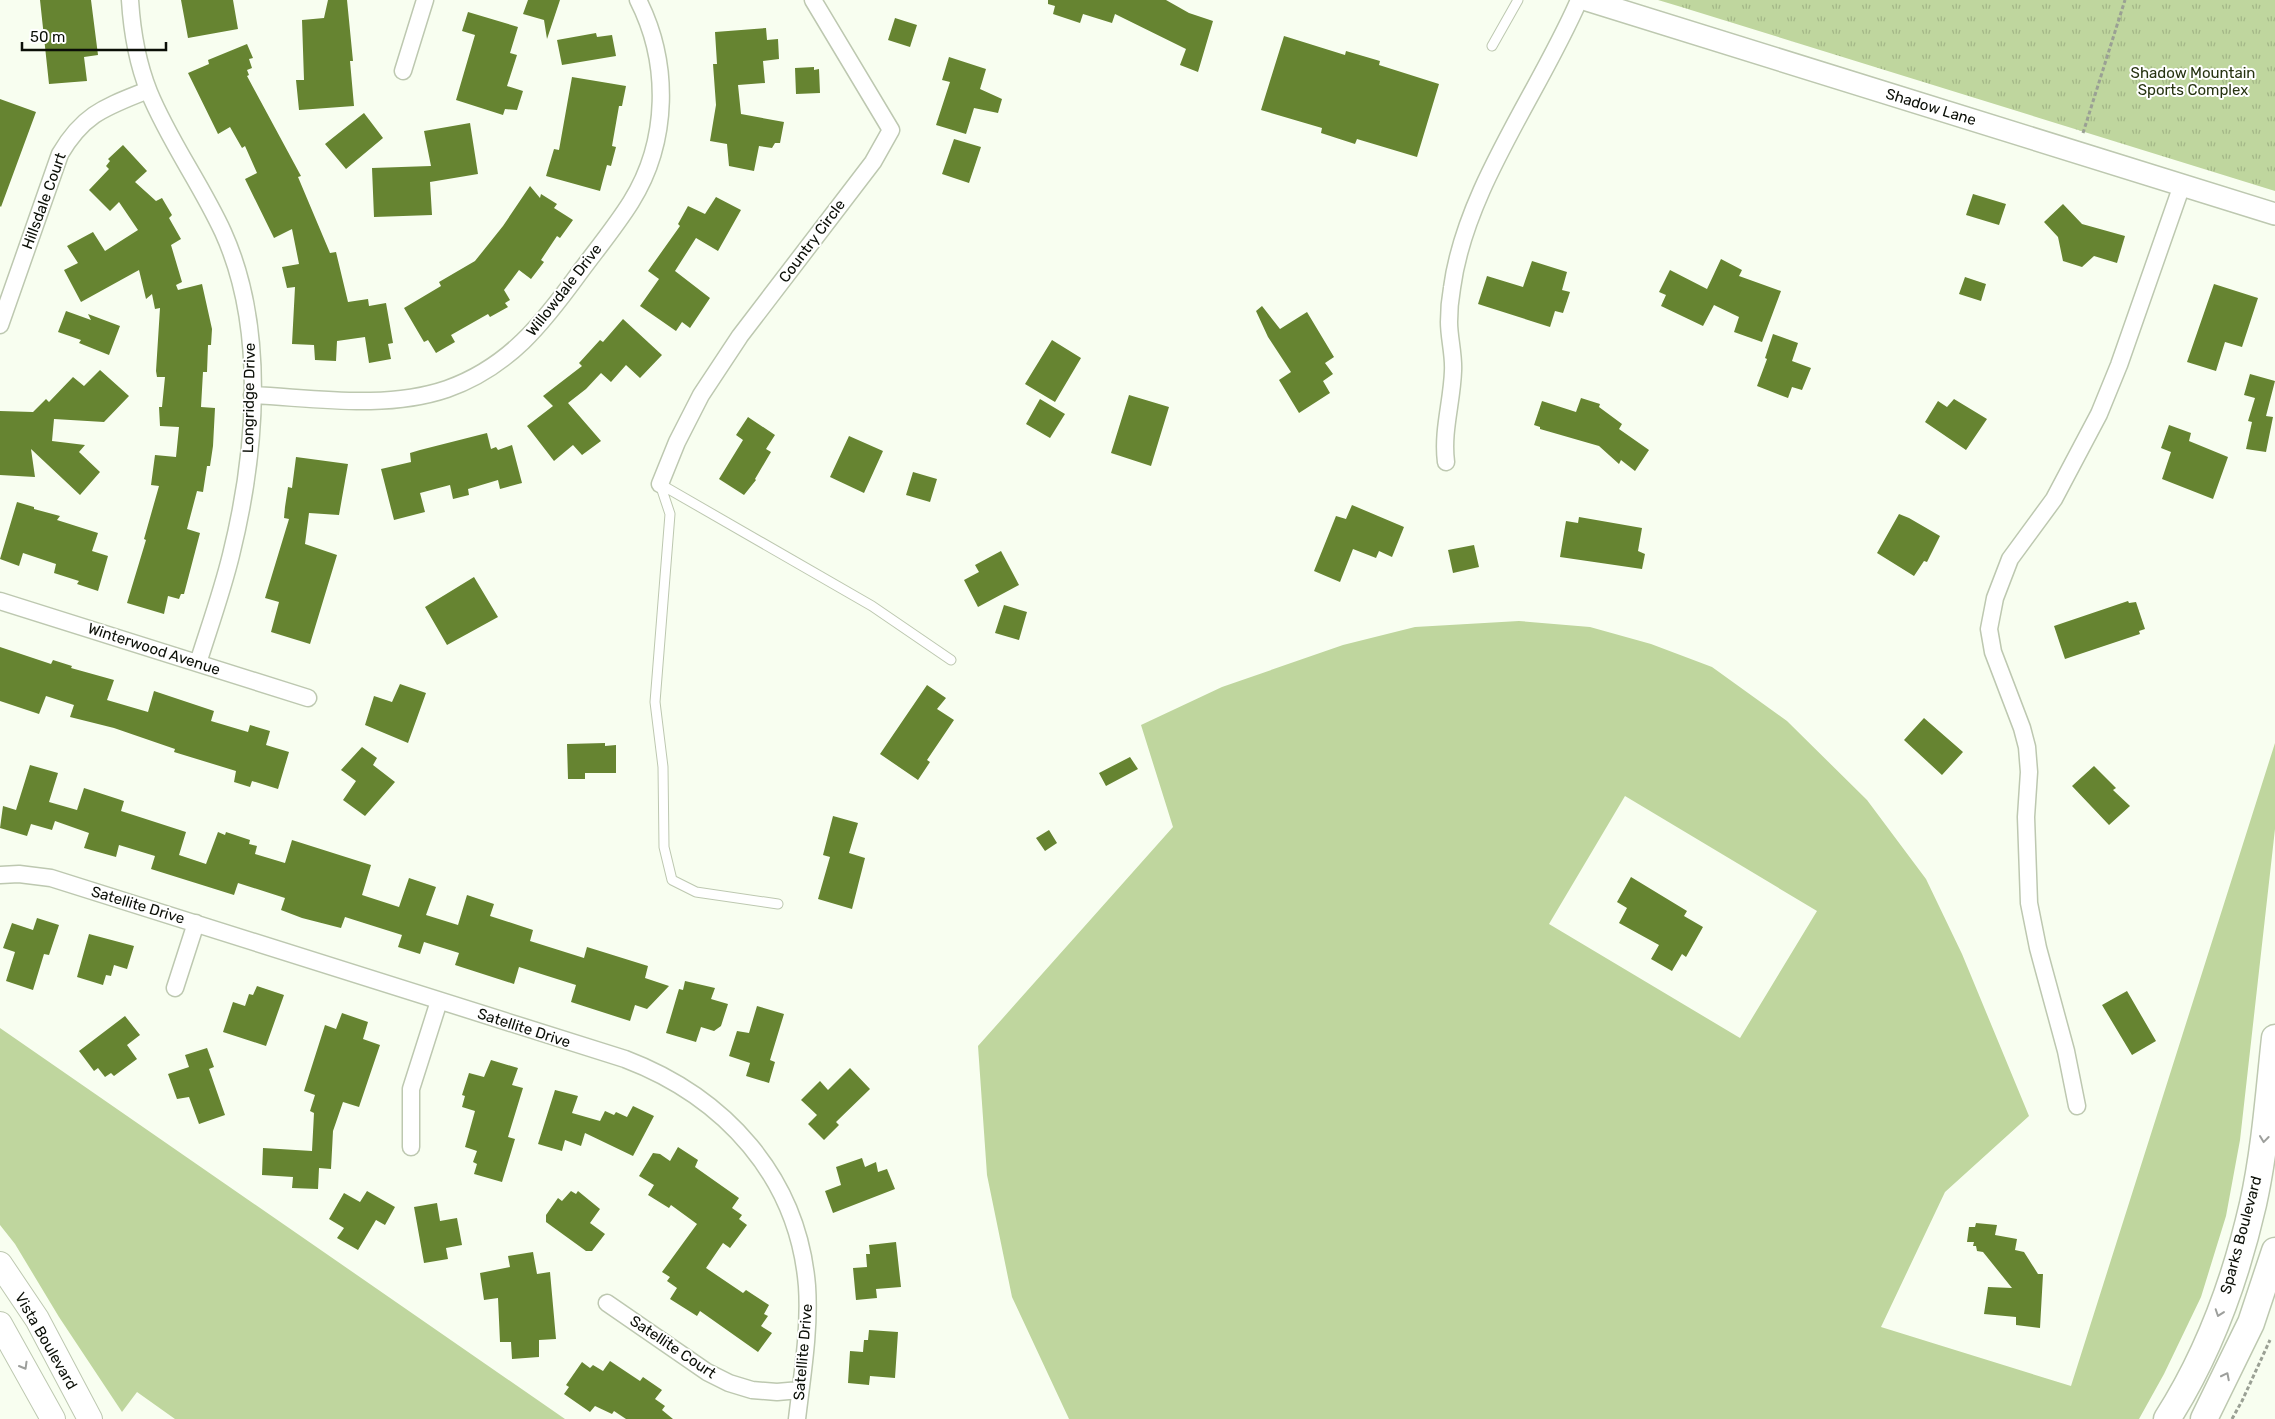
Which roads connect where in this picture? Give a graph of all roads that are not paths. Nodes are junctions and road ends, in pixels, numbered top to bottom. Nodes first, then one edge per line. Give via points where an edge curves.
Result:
1 (130, 0) edge
2 (425, 0) edge
3 (638, 0) edge
4 (813, 0) edge
5 (1518, 0) edge
6 (1579, 0) edge
7 (1587, 0) edge
8 (1492, 46) dead end
9 (403, 71) dead end
10 (148, 90) junction
11 (2182, 185) junction
12 (2275, 214) edge
13 (0, 325) edge
14 (252, 395) junction
15 (1446, 462) dead end
16 (660, 484) junction
17 (0, 601) edge
18 (951, 660) dead end
19 (198, 663) junction
20 (308, 698) dead end
21 (0, 875) edge
22 (778, 904) dead end
23 (196, 923) junction
24 (175, 988) dead end
25 (439, 1001) junction
26 (2275, 1038) edge
27 (2077, 1106) dead end
28 (411, 1147) dead end
29 (2275, 1186) edge
30 (2275, 1251) edge
31 (0, 1264) edge
32 (2234, 1270) junction
33 (607, 1303) dead end
34 (0, 1324) edge
35 (800, 1390) junction
36 (53, 1419) edge
37 (90, 1419) edge
38 (797, 1419) edge
39 (2168, 1419) edge
40 (2204, 1419) edge

1 - 10 street, Longridge Drive via 132,32
2 - 9 street
3 - 14 street, Willowdale Drive via 656,45 662,80 656,144 632,202 532,335 482,373 447,389 413,398 378,401
4 - 16 street, Country Circle via 891,130 873,162 723,362 677,442
5 - 8 lane
6 - 15 street via 1474,209 1461,246 1449,321 1454,370 1444,441
7 - 11 street, Shadow Lane
10 - 13 street, Hillsdale Court via 102,109 71,135 60,154
10 - 14 street, Longridge Drive via 219,225 237,272 248,314
11 - 12 street, Shadow Lane
11 - 27 street via 2099,414 2054,499 2010,559 1995,598 1989,629 1993,652 2027,747 2029,902
14 - 19 street, Longridge Drive via 242,503 231,556
16 - 18 lane via 872,606
16 - 22 lane via 670,514 655,702 663,767 664,846 672,880 696,892
17 - 19 street, Winterwood Avenue
19 - 20 street, Winterwood Avenue
21 - 23 street, Satellite Drive via 51,878
23 - 24 street
23 - 25 street, Satellite Drive
25 - 28 street via 411,1089
25 - 35 street, Satellite Drive via 647,1068 692,1093 732,1125 755,1151 775,1183 800,1248 807,1286 808,1319
26 -> 32 main road, Sparks Boulevard via 2253,1204
29 - 32 main road via 2257,1238
40 -> 30 main road via 2252,1323
31 - 37 main road, Vista Boulevard via 37,1319
32 -> 39 main road, Sparks Boulevard via 2216,1322
33 - 35 street, Satellite Court via 707,1372 729,1383 752,1390
34 -> 36 main road, Vista Boulevard
35 - 38 street, Satellite Drive

